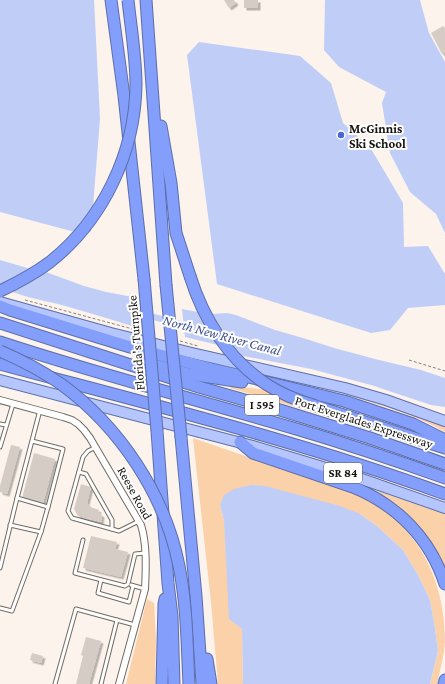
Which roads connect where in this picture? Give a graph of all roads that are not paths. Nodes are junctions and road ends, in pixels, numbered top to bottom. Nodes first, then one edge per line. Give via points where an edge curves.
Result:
1 (111, 0) edge
2 (128, 0) edge
3 (146, 0) edge
4 (150, 58) junction
5 (0, 291) edge
6 (0, 302) edge
7 (0, 306) edge
8 (0, 323) edge
9 (0, 342) edge
10 (78, 348) junction
11 (0, 351) edge
12 (0, 364) edge
13 (0, 380) edge
14 (266, 382) junction
15 (0, 400) edge
16 (13, 403) junction
17 (40, 410) junction
18 (445, 421) edge
19 (0, 424) edge
20 (6, 425) junction
21 (445, 440) edge
22 (32, 442) junction
23 (240, 442) junction
24 (0, 446) edge
25 (96, 447) junction
26 (445, 448) edge
27 (445, 464) edge
28 (79, 472) junction
29 (445, 478) edge
30 (445, 494) edge
31 (17, 498) junction
32 (48, 507) junction
33 (445, 508) edge
34 (139, 521) junction
35 (10, 525) junction
36 (112, 529) junction
37 (41, 532) junction
38 (83, 540) dead end
39 (145, 553) junction
40 (0, 568) edge
41 (101, 580) junction
42 (168, 583) junction
43 (128, 584) junction
44 (445, 584) edge
45 (133, 586) junction
46 (144, 589) junction
47 (196, 596) junction
48 (0, 608) edge
49 (117, 620) junction
50 (135, 625) junction
51 (445, 680) edge
52 (55, 684) edge
53 (101, 684) edge
54 (119, 684) edge
55 (162, 684) edge
56 (174, 684) edge
57 (189, 684) edge
58 (202, 684) edge
59 (211, 684) edge
60 (444, 684) edge

1 - 42 highway, Florida's Turnpike, bridge via 144,279
2 - 5 highway, bridge via 136,85 133,118 121,165 107,195 83,230 37,271
3 - 4 highway
4 - 26 highway, bridge via 171,183 176,233 200,303 220,339 250,371 267,384 298,400
4 - 47 highway, bridge via 166,285
6 - 18 main road via 111,333 345,388
7 - 14 highway via 130,347
8 - 10 highway, Port Everglades Expressway / I 595
9 - 29 highway via 110,377 292,428
10 - 14 highway via 203,376 256,384
10 - 27 highway, Port Everglades Expressway / I 595
11 - 57 highway, bridge via 35,368 81,400 125,447 150,487 168,528 179,566 185,600
12 - 30 highway, I 595 via 248,431 358,464
13 - 23 main road, SR 84
14 - 21 highway via 344,401 412,424
15 - 16 street, Reese Road
16 - 17 street, Reese Road
16 - 20 lane
17 - 22 lane
17 - 25 street, Reese Road via 72,420 84,430
19 - 20 lane
20 - 24 lane
22 - 31 lane
22 - 32 lane via 63,449
23 - 33 main road, SR 84
23 - 44 highway via 253,453 353,488 382,501 420,537
25 - 28 lane via 83,457
25 - 34 street, Reese Road
28 - 36 lane via 86,474 112,520
28 - 36 lane via 68,511 72,518
31 - 32 lane
31 - 35 lane
32 - 37 lane
34 - 36 lane via 119,531
34 - 39 street, Reese Road via 143,531
35 - 37 lane
35 - 40 lane
37 - 48 lane via 12,611
38 - 41 lane via 75,573
39 - 43 lane via 135,554
39 - 46 street, Reese Road
41 - 43 lane via 125,586
41 - 45 lane via 98,593 129,602
42 - 55 highway via 164,604
42 - 56 highway, Florida's Turnpike via 172,616
43 - 45 lane
45 - 46 lane
46 - 50 street, Reese Road
47 - 58 highway
47 - 59 highway
49 - 50 lane
49 - 52 lane via 76,609
49 - 53 lane
50 - 54 street, Reese Road
51 - 60 highway

